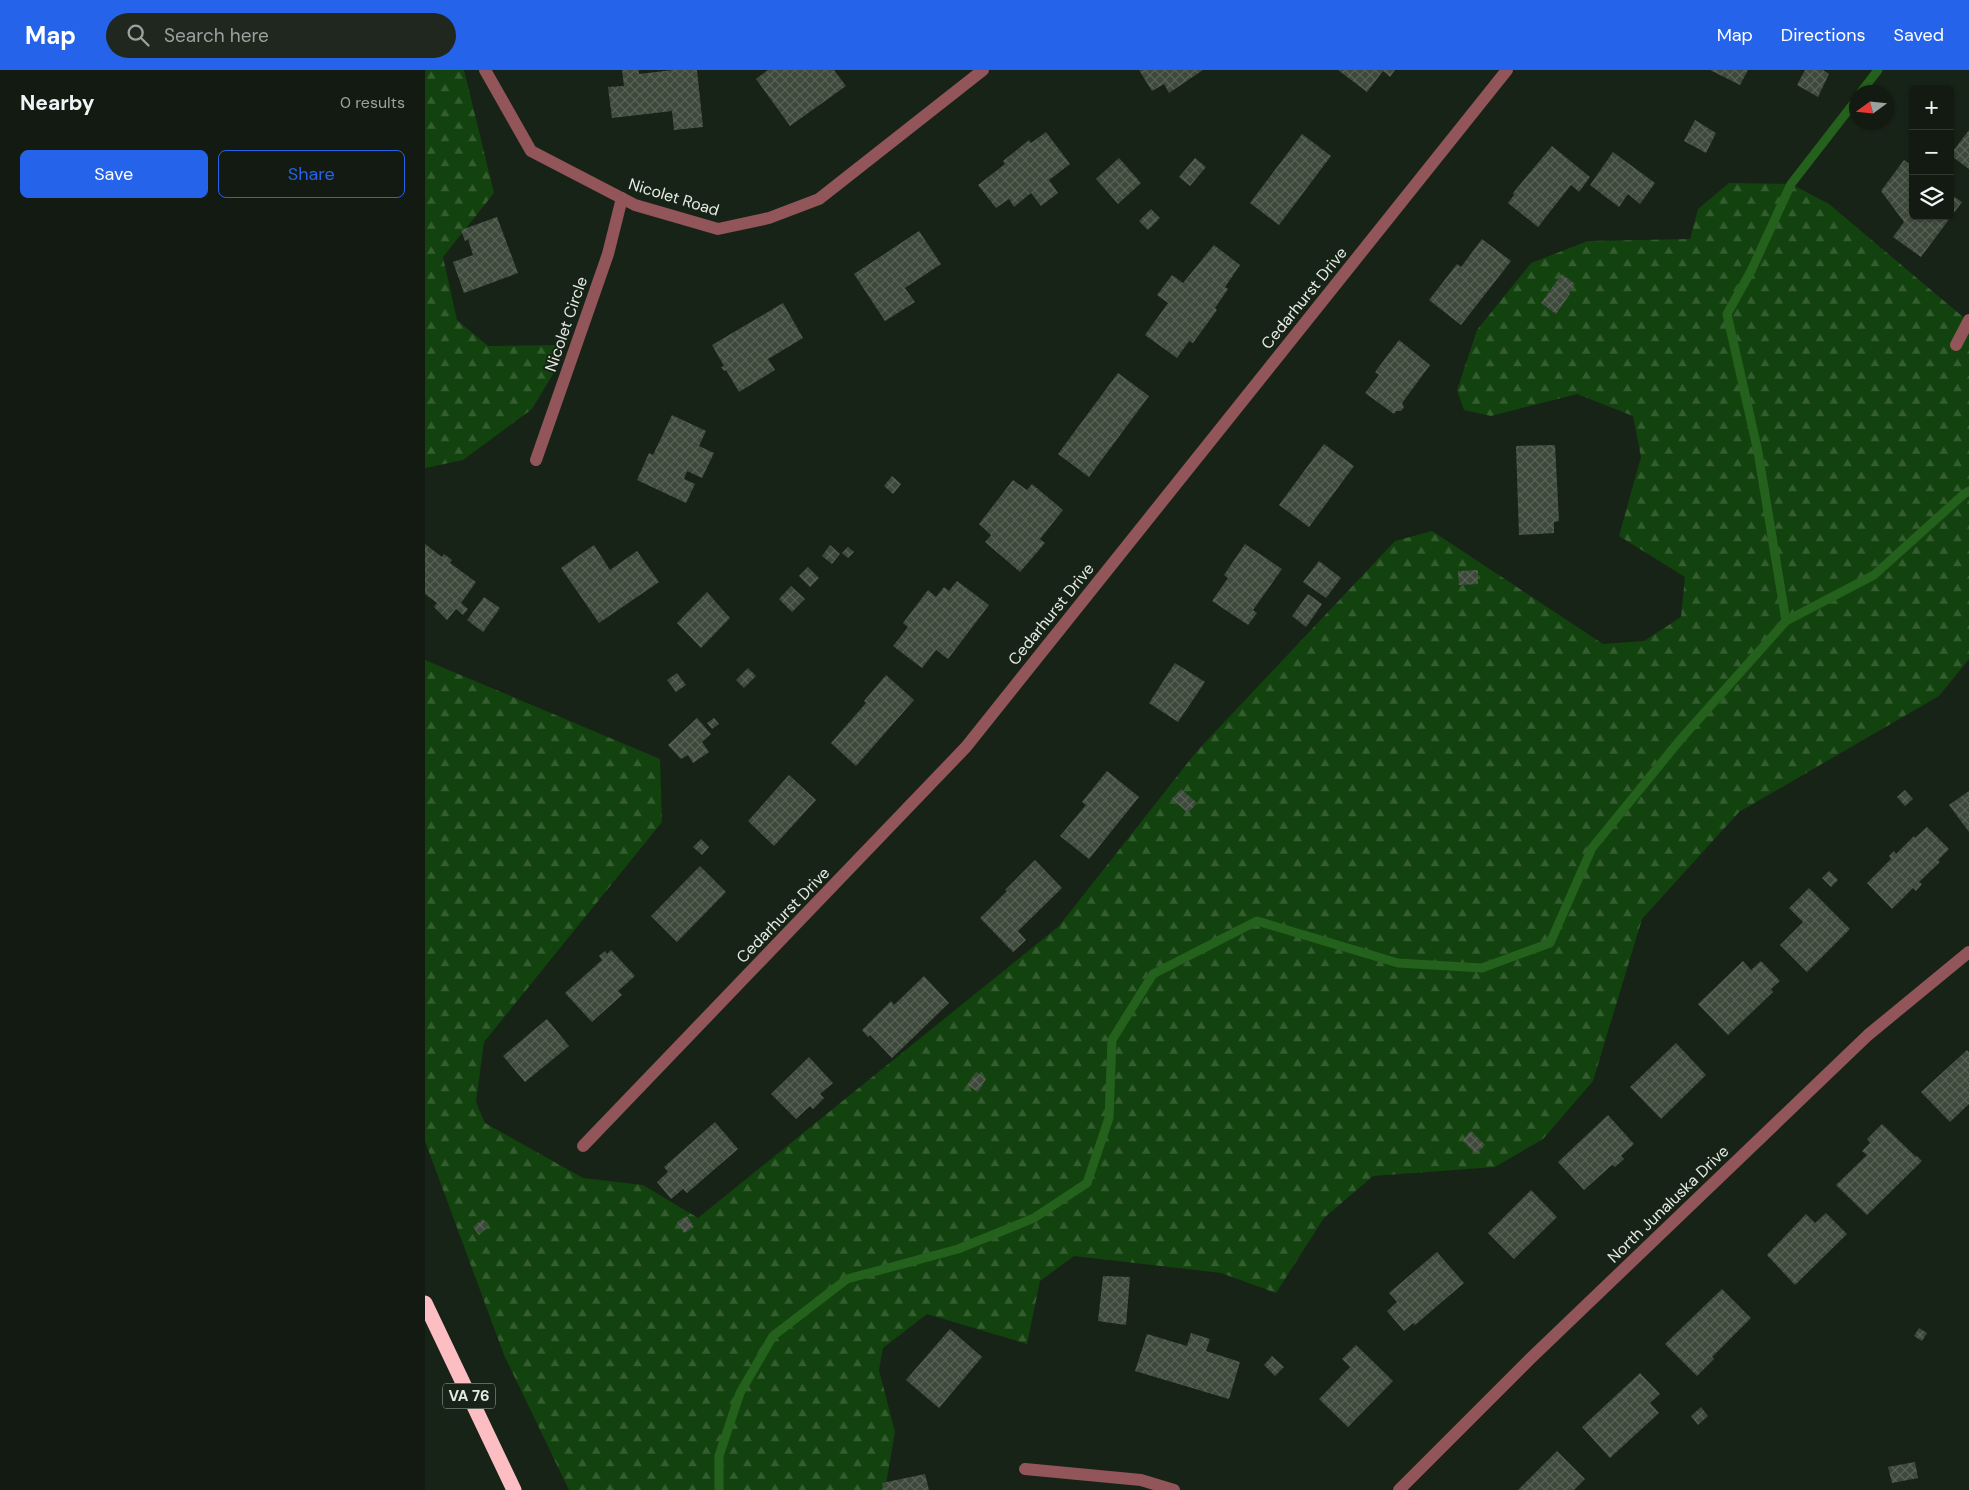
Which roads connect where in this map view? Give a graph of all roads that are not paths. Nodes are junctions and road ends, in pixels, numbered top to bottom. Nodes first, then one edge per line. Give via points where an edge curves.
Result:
1 (485, 70) edge
2 (983, 70) edge
3 (1507, 70) edge
4 (621, 198) junction
5 (1969, 320) edge
6 (1956, 345) dead end
7 (536, 460) dead end
8 (1969, 952) edge
9 (583, 1146) dead end
10 (425, 1303) edge
11 (1025, 1469) dead end
12 (513, 1490) edge
13 (1174, 1490) edge
14 (1399, 1490) edge

1 - 4 street, Nicolet Road via 531,151
2 - 4 street, Nicolet Road via 819,199 769,218 718,229
3 - 9 street, Cedarhurst Drive via 966,747
4 - 7 street, Nicolet Circle via 608,254
5 - 6 street
8 - 14 street, North Junaluska Drive via 1869,1035 1531,1358
10 - 12 highway, VA 76
11 - 13 street via 1141,1480

